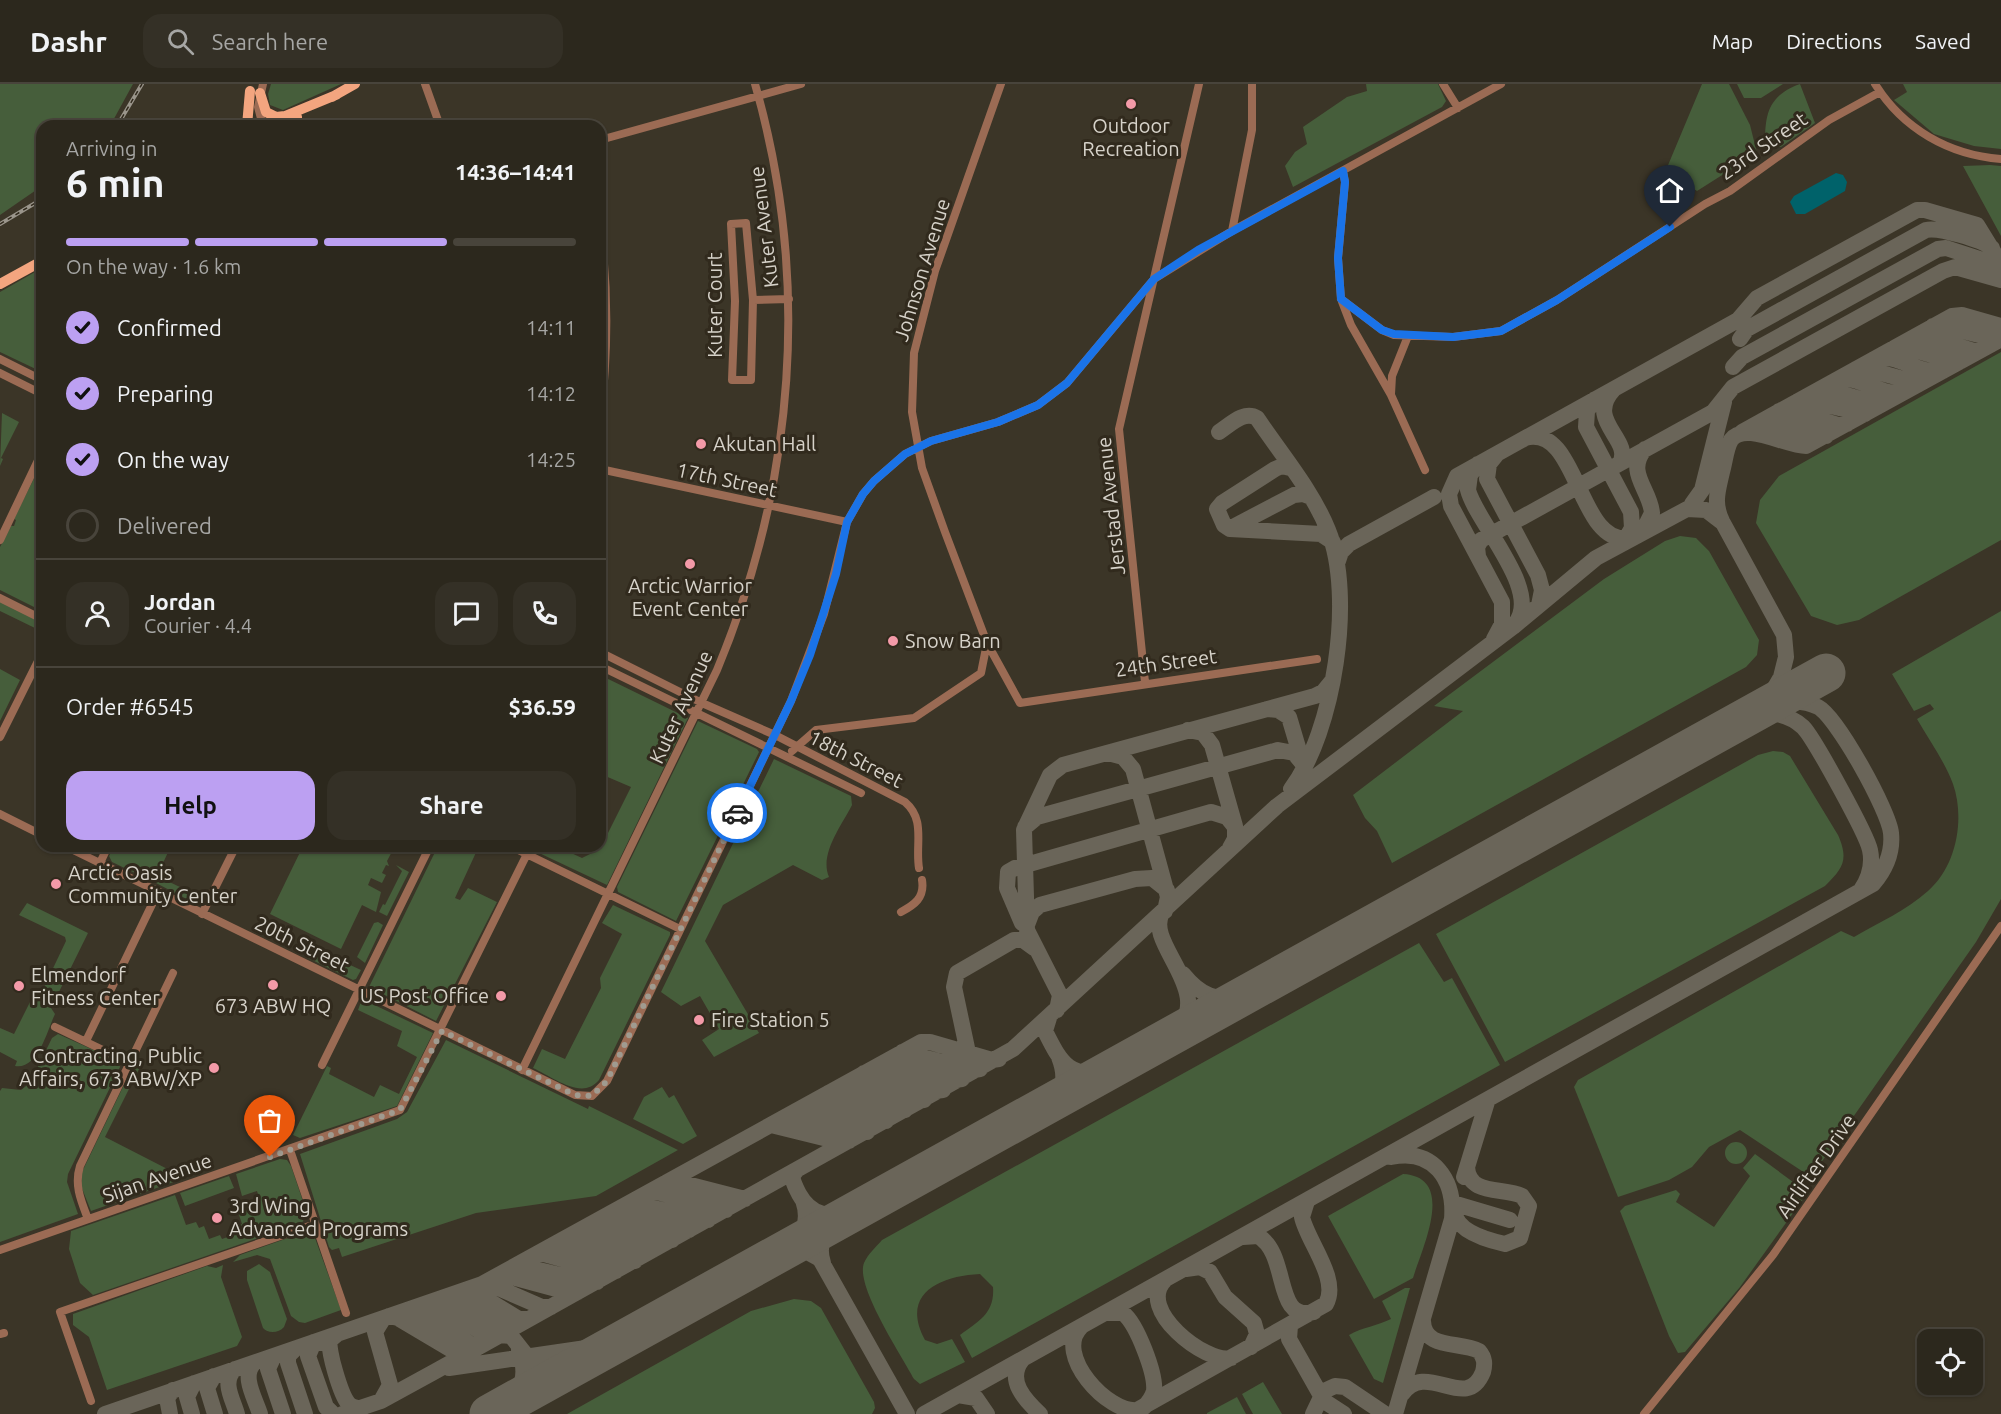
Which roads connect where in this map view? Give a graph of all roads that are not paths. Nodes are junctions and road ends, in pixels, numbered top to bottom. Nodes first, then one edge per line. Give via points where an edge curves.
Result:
1 (355, 84) edge
2 (425, 84) edge
3 (754, 84) edge
4 (801, 84) edge
5 (1001, 84) edge
6 (1199, 84) edge
7 (1252, 84) edge
8 (1443, 84) edge
9 (1501, 84) edge
10 (1875, 84) edge
11 (256, 88) edge
12 (1880, 92) junction
13 (336, 95) junction
14 (758, 96) junction
15 (1458, 108) junction
16 (249, 120) edge
17 (252, 120) edge
18 (261, 120) edge
19 (292, 120) edge
20 (438, 120) edge
21 (606, 138) edge
22 (2001, 159) edge
23 (1343, 171) junction
24 (1232, 231) junction
25 (36, 264) edge
26 (606, 274) edge
27 (1154, 279) junction
28 (0, 284) edge
29 (789, 299) junction
30 (1341, 299) junction
31 (753, 300) junction
32 (1408, 336) junction
33 (606, 356) edge
34 (0, 359) edge
35 (0, 373) edge
36 (36, 377) edge
37 (36, 391) edge
38 (1391, 395) junction
39 (919, 447) junction
40 (36, 465) edge
41 (606, 470) edge
42 (1425, 470) dead end
43 (770, 506) junction
44 (847, 522) junction
45 (0, 540) edge
46 (0, 598) edge
47 (36, 616) edge
48 (987, 643) junction
49 (606, 655) edge
50 (1317, 658) dead end
51 (619, 662) junction
52 (36, 665) edge
53 (606, 669) edge
54 (615, 674) junction
55 (1145, 682) junction
56 (702, 703) junction
57 (1020, 703) joint
58 (696, 714) junction
59 (775, 735) junction
60 (0, 737) edge
61 (795, 747) junction
62 (769, 749) junction
63 (789, 758) junction
64 (861, 794) dead end
65 (0, 814) edge
66 (36, 832) edge
67 (80, 852) edge
68 (105, 852) edge
69 (233, 852) edge
70 (427, 852) edge
71 (523, 852) edge
72 (527, 854) junction
73 (100, 863) junction
74 (919, 868) dead end
75 (922, 880) dead end
76 (158, 892) junction
77 (608, 895) junction
78 (901, 912) dead end
79 (202, 914) junction
80 (2001, 927) edge
81 (680, 929) junction
82 (173, 973) dead end
83 (360, 991) junction
84 (55, 1027) dead end
85 (442, 1031) junction
86 (86, 1041) junction
87 (130, 1063) junction
88 (322, 1065) dead end
89 (522, 1070) junction
90 (290, 1150) junction
91 (88, 1219) junction
92 (315, 1224) junction
93 (0, 1250) edge
94 (346, 1313) dead end
95 (91, 1401) dead end
96 (1644, 1414) edge

1 - 13 main road
2 - 20 street
3 - 14 street, Kuter Avenue
4 - 14 street
5 - 39 street, Johnson Avenue via 935,272 914,353 912,412
6 - 27 street, Jerstad Avenue
7 - 24 street via 1252,130
8 - 15 street
9 - 15 street
10 - 12 street
11 - 13 main road via 266,112 276,117
11 - 16 main road
11 - 17 street via 249,107
11 - 18 street
12 - 22 street via 1910,124 1938,143 1972,155
12 - 32 street, 23rd Street via 1829,120 1730,191 1501,331 1477,336
13 - 19 main road
14 - 21 street
14 - 29 street, Kuter Avenue via 778,184
15 - 23 street
23 - 24 street
23 - 30 street via 1338,275
24 - 27 street
25 - 28 main road
26 - 33 street
27 - 39 street via 1054,395 1020,415
27 - 55 street, Jerstad Avenue via 1119,429
29 - 31 street, Kuter Court
29 - 43 street, Kuter Avenue via 785,408
30 - 32 street, 23rd Street via 1382,330
30 - 38 street via 1351,325
31 - 31 street, Kuter Court via 751,380 732,380 735,301 731,224 746,223
32 - 38 street via 1392,376
34 - 36 street
35 - 37 street
38 - 42 street
39 - 44 street via 874,481
39 - 48 street, Johnson Avenue via 922,468
40 - 45 street
41 - 43 street, 17th Street
43 - 44 street, 17th Street
43 - 56 street, Kuter Avenue via 733,632
44 - 59 street via 824,614
46 - 47 street
48 - 57 street, Johnson Avenue
48 - 61 street via 981,673 914,718 816,730
49 - 51 street, 18th Street
50 - 55 street, 24th Street
51 - 54 street
51 - 56 street, 18th Street
52 - 60 street
53 - 54 street, 18th Street
54 - 58 street, 18th Street
55 - 57 street, 24th Street
56 - 58 street, Kuter Avenue
56 - 59 street, 18th Street
58 - 62 street, 18th Street
58 - 77 street, Kuter Avenue
59 - 61 street, 18th Street
59 - 62 street
61 - 63 street
61 - 74 street, 18th Street via 912,807 918,825
62 - 63 street, 18th Street
62 - 81 street
63 - 64 street, 18th Street
65 - 66 street
67 - 73 street, 20th Street
68 - 73 street
69 - 79 street
70 - 83 street
71 - 72 street
72 - 77 street
72 - 85 street
73 - 76 street, 20th Street
75 - 78 street via 919,900
76 - 79 street, 20th Street
76 - 86 street
77 - 81 street
77 - 89 street, Kuter Avenue
79 - 83 street, 20th Street
80 - 96 street, Airlifter Drive via 1779,1247
81 - 89 street, 20th Street via 607,1081 592,1096 575,1095
82 - 87 street
83 - 85 street, 20th Street
83 - 88 street
84 - 86 street
85 - 89 street, 20th Street
85 - 90 street, Sijan Avenue via 404,1106 394,1114
86 - 87 street
87 - 91 street via 76,1177
90 - 91 street, Sijan Avenue
90 - 92 street
91 - 93 street, Sijan Avenue
92 - 94 street
92 - 95 street via 60,1312

